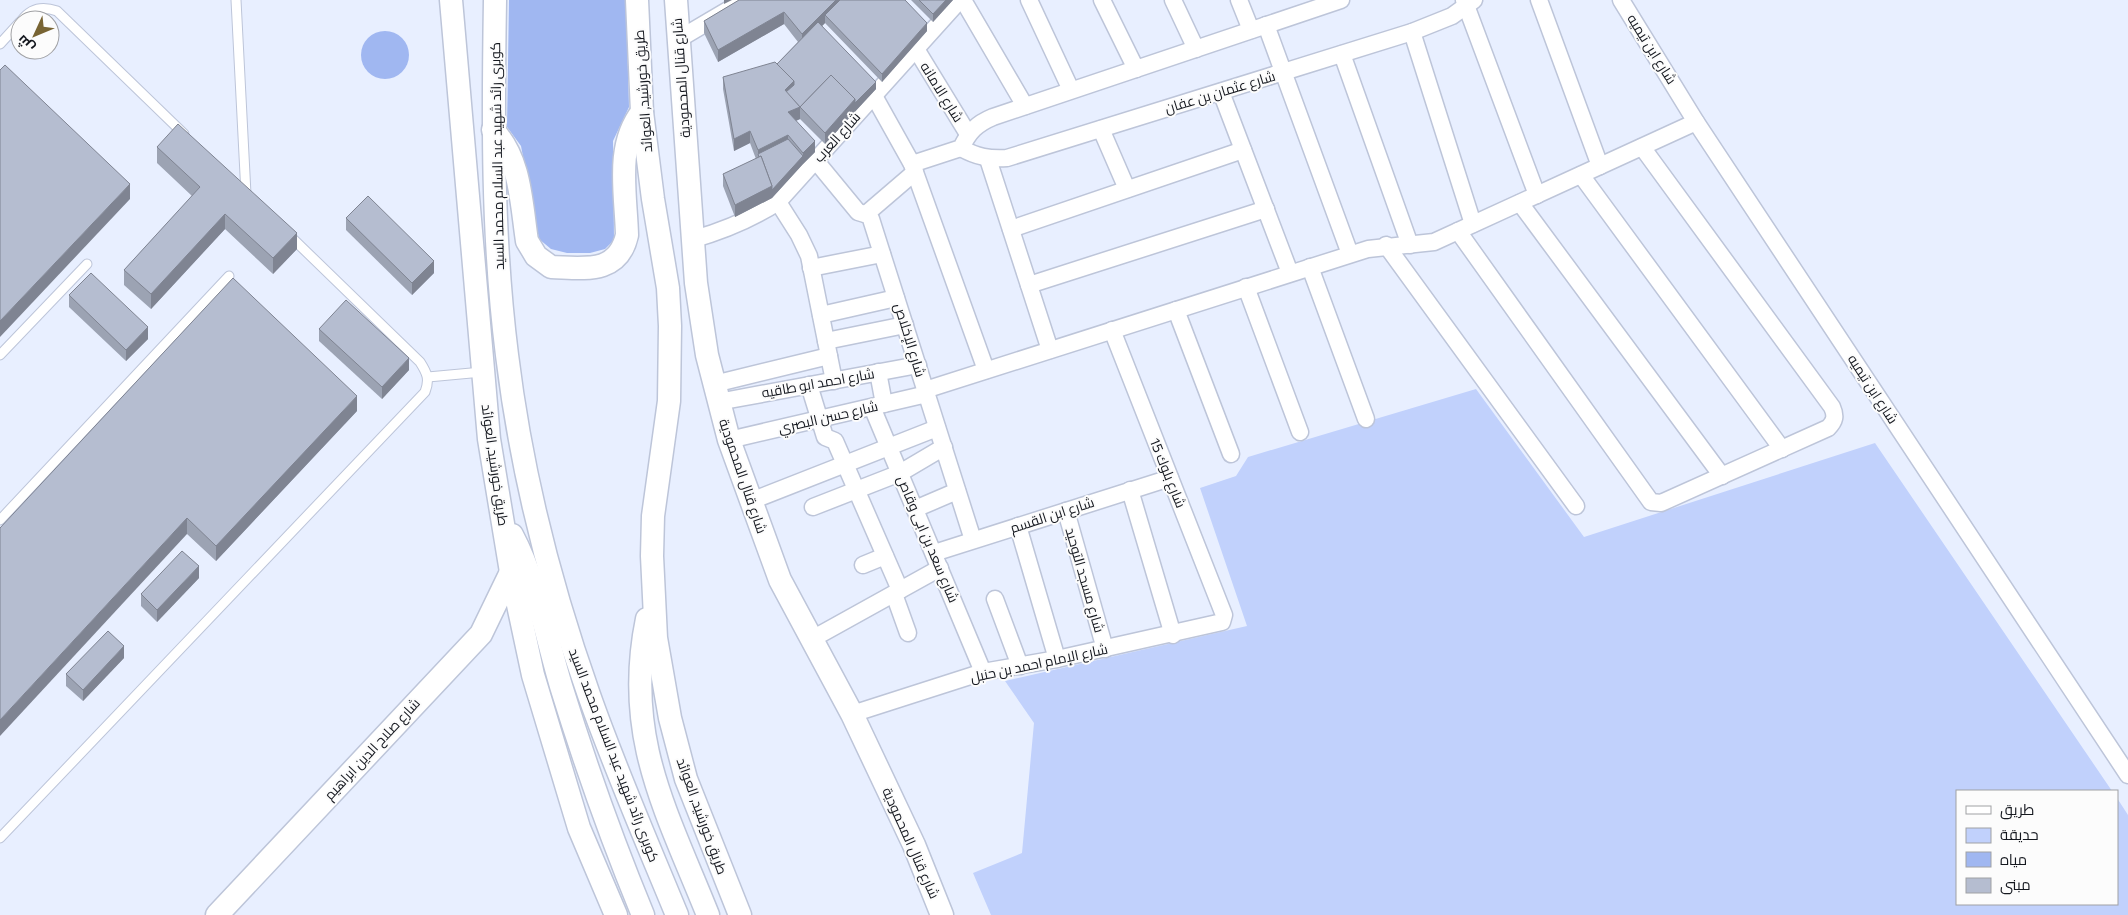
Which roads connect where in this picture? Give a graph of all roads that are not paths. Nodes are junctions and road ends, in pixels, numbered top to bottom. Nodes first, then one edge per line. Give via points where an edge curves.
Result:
1 (39, 0) edge
2 (236, 0) edge
3 (450, 0) edge
4 (495, 0) edge
5 (637, 0) edge
6 (676, 0) edge
7 (745, 0) edge
8 (961, 0) edge
9 (1029, 0) edge
10 (1102, 0) edge
11 (1173, 0) edge
12 (1239, 0) edge
13 (1339, 0) edge
14 (1539, 0) edge
15 (1621, 0) edge
16 (1468, 2) edge
17 (30, 10) edge
18 (35, 10) edge
19 (54, 10) edge
20 (60, 14) edge
21 (922, 18) edge
22 (1258, 28) junction
23 (933, 30) junction
24 (1412, 32) junction
25 (10, 33) edge
26 (679, 39) junction
27 (0, 44) edge
28 (916, 49) junction
29 (1196, 49) junction
30 (1342, 54) junction
31 (1136, 68) junction
32 (1283, 72) junction
33 (868, 75) edge
34 (1071, 90) junction
35 (878, 92) junction
36 (1221, 92) junction
37 (1025, 106) junction
38 (642, 112) junction
39 (1696, 122) junction
40 (1102, 129) junction
41 (493, 130) junction
42 (190, 140) edge
43 (810, 140) edge
44 (965, 141) junction
45 (1642, 147) junction
46 (1243, 150) junction
47 (819, 157) junction
48 (988, 159) junction
49 (1600, 166) junction
50 (914, 168) junction
51 (1581, 175) junction
52 (1127, 189) junction
53 (246, 194) edge
54 (1537, 195) junction
55 (778, 202) junction
56 (1520, 203) junction
57 (1266, 209) junction
58 (866, 214) junction
59 (281, 227) edge
60 (1466, 228) junction
61 (1010, 229) junction
62 (691, 240) junction
63 (1386, 245) junction
64 (1410, 245) junction
65 (882, 254) junction
66 (1350, 254) junction
67 (87, 264) dead end
68 (1310, 267) junction
69 (811, 268) junction
70 (1290, 274) junction
71 (229, 276) dead end
72 (1029, 285) junction
73 (1246, 287) junction
74 (896, 298) junction
75 (1176, 310) junction
76 (821, 315) junction
77 (905, 324) junction
78 (1112, 330) junction
79 (827, 348) junction
80 (1050, 350) junction
81 (0, 356) edge
82 (918, 365) junction
83 (986, 370) junction
84 (483, 372) junction
85 (878, 372) junction
86 (428, 377) junction
87 (834, 381) junction
88 (809, 385) junction
89 (926, 392) junction
90 (716, 393) junction
91 (878, 405) junction
92 (820, 419) junction
93 (1366, 419) dead end
94 (938, 428) junction
95 (1300, 432) dead end
96 (729, 440) junction
97 (889, 447) junction
98 (944, 447) junction
99 (1782, 449) junction
100 (1231, 454) dead end
101 (845, 464) junction
102 (900, 473) junction
103 (1722, 476) junction
104 (1170, 478) junction
105 (856, 490) junction
106 (1130, 490) junction
107 (957, 491) junction
108 (751, 501) junction
109 (1576, 506) dead end
110 (813, 507) dead end
111 (915, 509) junction
112 (1066, 511) junction
113 (502, 519) junction
114 (0, 520) edge
115 (1018, 526) junction
116 (973, 540) junction
117 (885, 556) junction
118 (937, 560) junction
119 (863, 565) dead end
120 (511, 572) junction
121 (897, 592) junction
122 (653, 597) junction
123 (995, 598) dead end
124 (1224, 615) joint
125 (908, 633) dead end
126 (1173, 635) junction
127 (812, 639) junction
128 (1105, 649) junction
129 (1057, 659) junction
130 (1020, 666) junction
131 (984, 672) junction
132 (852, 714) junction
133 (2128, 775) edge
134 (0, 838) edge
135 (217, 915) edge
136 (616, 915) edge
137 (643, 915) edge
138 (677, 915) edge
139 (708, 915) edge
140 (740, 915) edge
141 (942, 915) edge

1 - 17 lane
2 - 53 lane
3 - 84 main road, طريق خورشيد, العوائد
4 - 41 main road, كوبرى رائد شهيد عبد السلام محمد السيد
5 - 38 main road, طريق خورشيد, العوائد
6 - 26 main road, شارع قنال المحمودية
7 - 26 street
8 - 23 street, شارع العرب
8 - 37 street
9 - 34 street
10 - 31 street
11 - 29 street
12 - 22 street
13 - 22 street
14 - 49 street
15 - 39 street, شارع ابن تيميه
16 - 24 street, شارع عثمان بن عفان via 1452,16
16 - 54 street
18 - 19 lane
20 - 42 lane
21 - 23 street
22 - 29 street
22 - 32 street
23 - 28 street, شارع العرب
24 - 30 street, شارع عثمان بن عفان
24 - 60 street
25 - 27 lane
26 - 62 main road, شارع قنال المحمودية
28 - 35 street, شارع العرب
28 - 44 street, شارع الامانه
29 - 31 street
30 - 32 street, شارع عثمان بن عفان
30 - 64 street
31 - 34 street
32 - 36 street, شارع عثمان بن عفان
32 - 66 street
33 - 35 street
34 - 37 street
35 - 47 street, شارع العرب
35 - 50 street
36 - 40 street, شارع عثمان بن عفان
36 - 46 street
37 - 44 street via 979,123
38 - 41 main road via 629,132 624,153 627,235 624,247 609,263 598,268 551,268 531,249 527,242 516,167 508,147
38 - 122 main road, طريق خورشيد, العوائد via 652,199 668,288 670,326 668,401 653,516
39 - 45 street, شارع حسن البصري
39 - 133 street, شارع ابن تيميه
40 - 48 street, شارع عثمان بن عفان via 1007,158
40 - 52 street
41 - 138 main road, كوبرى رائد شهيد عبد السلام محمد السيد via 501,304 515,409 536,512 569,635 589,695
43 - 47 street, شارع الإخلاص
44 - 48 street, شارع عثمان بن عفان via 974,156
44 - 50 street
45 - 49 street, شارع حسن البصري
45 - 99 street via 1832,407 1834,422 1828,428
46 - 52 street
46 - 57 street
47 - 55 street, شارع العرب
47 - 58 street, شارع الإخلاص via 858,212
48 - 61 street
49 - 51 street, شارع حسن البصري
50 - 58 street
50 - 83 street
51 - 54 street, شارع حسن البصري
51 - 99 street
52 - 61 street
54 - 56 street, شارع حسن البصري
55 - 62 street, شارع العرب via 722,232
55 - 69 street via 805,245
56 - 60 street, شارع حسن البصري
56 - 103 street
57 - 70 street
57 - 72 street
58 - 65 street, شارع الإخلاص via 871,219
59 - 86 lane via 420,362
60 - 64 street, شارع حسن البصري via 1434,242
60 - 103 street via 1651,502 1662,504
61 - 72 street
62 - 90 main road, شارع قنال المحمودية via 702,326
63 - 64 street, شارع حسن البصري
63 - 66 street, شارع حسن البصري
63 - 109 street
65 - 69 street
65 - 74 street, شارع الإخلاص
66 - 68 street, شارع حسن البصري
67 - 81 lane
68 - 70 street, شارع حسن البصري
68 - 93 street
69 - 76 street
70 - 73 street, شارع حسن البصري
71 - 114 lane
72 - 80 street
73 - 75 street, شارع حسن البصري
73 - 95 street
74 - 76 street
74 - 77 street, شارع الإخلاص
75 - 78 street, شارع حسن البصري
75 - 100 street
76 - 79 street
77 - 79 street
77 - 82 street, شارع الإخلاص
78 - 80 street, شارع حسن البصري
78 - 104 street, شارع بلوك 15
79 - 87 street
79 - 90 street
80 - 83 street, شارع حسن البصري
82 - 85 street, شارع احمد ابو طاقيه
82 - 89 street, شارع الإخلاص
83 - 89 street, شارع حسن البصري
84 - 86 lane
84 - 113 main road, طريق خورشيد, العوائد via 489,439
85 - 87 street, شارع احمد ابو طاقيه
85 - 91 street, شارع سعد بن ابى وقاص
86 - 134 lane via 429,382 421,398
87 - 88 street, شارع احمد ابو طاقيه
88 - 90 street, شارع احمد ابو طاقيه
88 - 92 street
89 - 91 street, شارع حسن البصري
89 - 94 street, شارع الإخلاص
90 - 96 main road, شارع قنال المحمودية
91 - 92 street, شارع حسن البصري
91 - 97 street, شارع سعد بن ابى وقاص
92 - 96 street, شارع حسن البصري
92 - 101 street via 825,437 835,441
94 - 97 street
94 - 98 street, شارع الإخلاص
96 - 108 main road, شارع قنال المحمودية
97 - 101 street
97 - 102 street, شارع سعد بن ابى وقاص
98 - 102 street
98 - 107 street, شارع الإخلاص
99 - 103 street
101 - 105 street
101 - 108 street
102 - 105 street
102 - 111 street, شارع سعد بن ابى وقاص
104 - 106 street, شارع ابن القسم
104 - 124 street, شارع بلوك 15
105 - 110 street
105 - 117 street
106 - 112 street, شارع ابن القسم
106 - 126 street
107 - 111 street
107 - 116 street, شارع الإخلاص
108 - 127 main road, شارع قنال المحمودية via 780,580
111 - 118 street, شارع سعد بن ابى وقاص
112 - 115 street, شارع ابن القسم
112 - 128 street, شارع مسجد التوحيد
113 - 120 main road, طريق خورشيد, العوائد
113 - 137 main road via 530,573 585,761
115 - 116 street, شارع ابن القسم
115 - 129 street
116 - 118 street, شارع ابن القسم
117 - 119 street
117 - 121 street
118 - 121 street, شارع ابن القسم
118 - 131 street, شارع سعد بن ابى وقاص
120 - 135 main road, شارع صلاح الدين ابراهيم via 481,634
120 - 136 main road, طريق خورشيد, العوائد via 533,675 579,828
121 - 125 street
121 - 127 street, شارع ابن القسم
122 - 139 main road, كوبرى رائد شهيد عبد السلام محمد السيد via 640,664 640,710 644,737 658,792
122 - 140 main road, طريق خورشيد, العوائد via 662,678 678,749 697,810
123 - 130 street
124 - 126 street, شارع الإمام احمد بن حنبل via 1219,624
126 - 128 street, شارع الإمام احمد بن حنبل
127 - 132 main road, شارع قنال المحمودية
128 - 129 street, شارع الإمام احمد بن حنبل
129 - 130 street, شارع الإمام احمد بن حنبل
130 - 131 street, شارع الإمام احمد بن حنبل
131 - 132 street, شارع الإمام احمد بن حنبل
132 - 141 main road, شارع قنال المحمودية via 914,845

